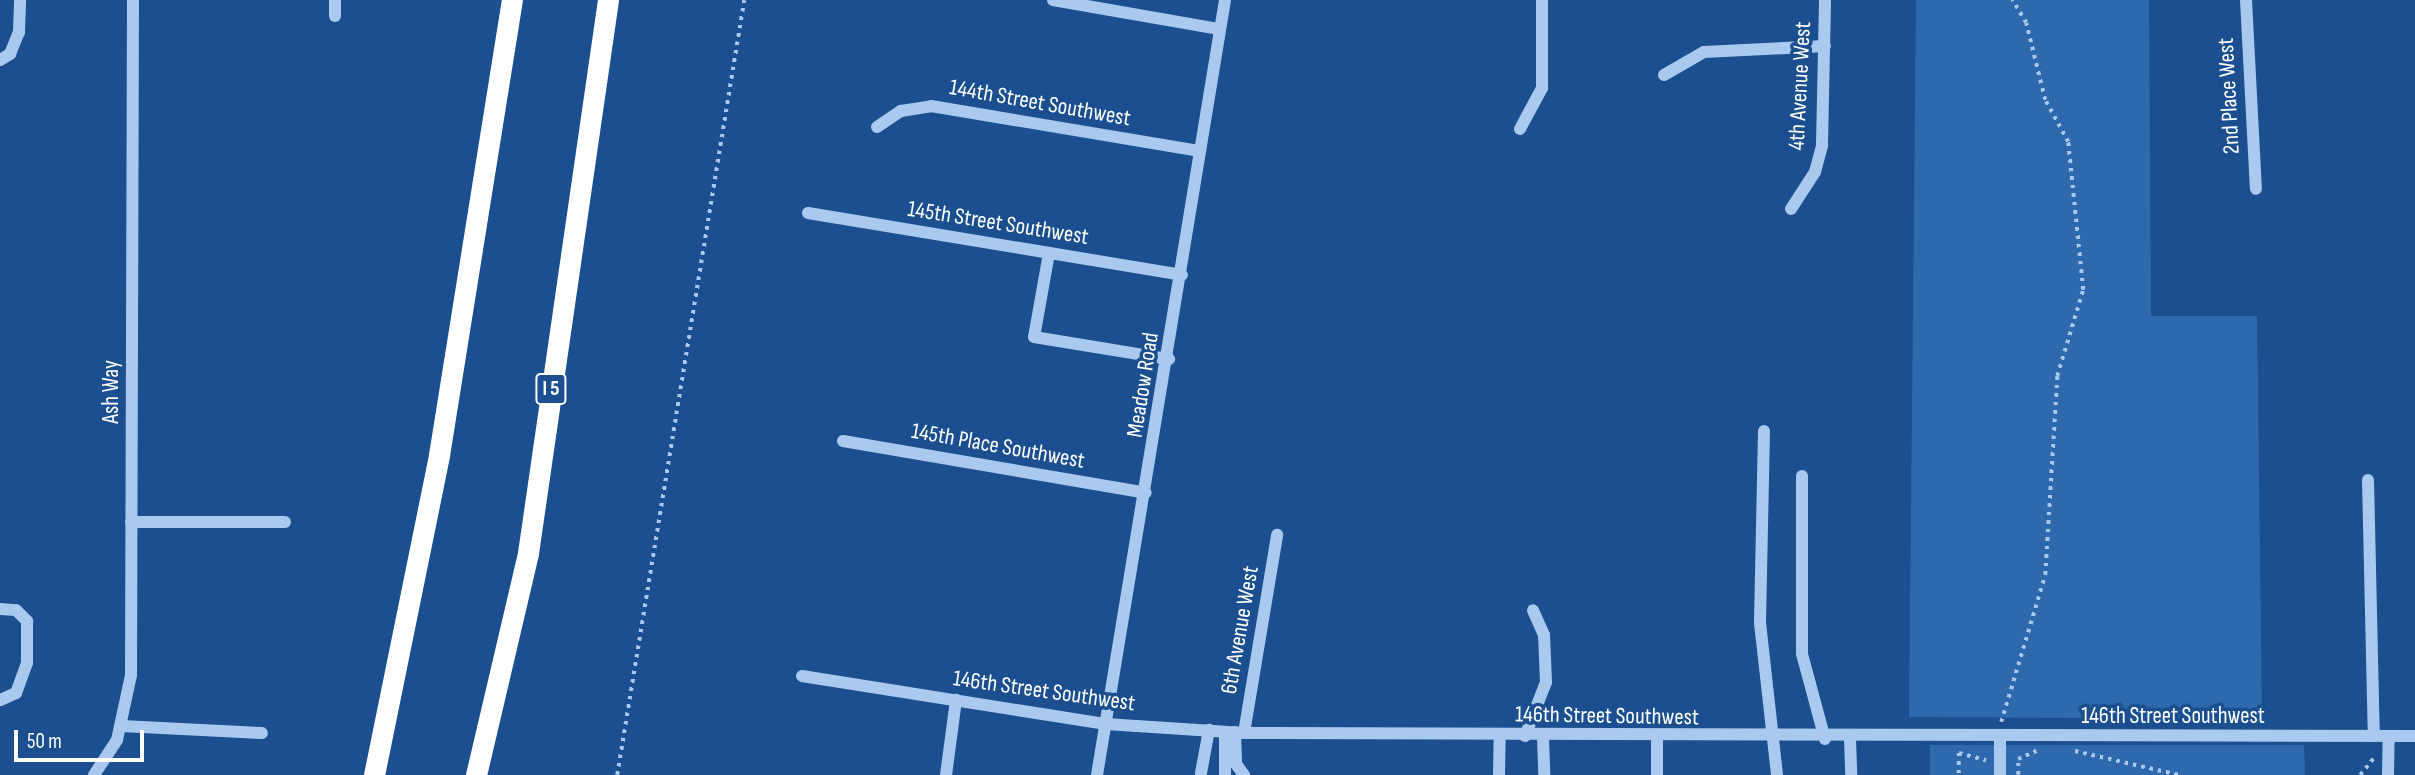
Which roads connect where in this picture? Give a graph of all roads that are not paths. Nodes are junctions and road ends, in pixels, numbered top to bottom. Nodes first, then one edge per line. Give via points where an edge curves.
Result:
1 (20, 0) edge
2 (133, 0) edge
3 (335, 0) edge
4 (512, 0) edge
5 (608, 0) edge
6 (1053, 0) edge
7 (1225, 0) edge
8 (1542, 0) edge
9 (1825, 0) edge
10 (2246, 0) edge
11 (335, 16) dead end
12 (1220, 29) junction
13 (1825, 46) junction
14 (0, 61) edge
15 (1664, 75) dead end
16 (877, 127) dead end
17 (1520, 128) dead end
18 (1200, 151) junction
19 (2256, 189) dead end
20 (1791, 209) dead end
21 (808, 213) dead end
22 (1049, 253) junction
23 (1182, 275) junction
24 (1169, 359) junction
25 (1764, 431) dead end
26 (843, 441) dead end
27 (1802, 475) dead end
28 (2368, 480) dead end
29 (1146, 493) junction
30 (131, 522) junction
31 (285, 522) dead end
32 (1277, 534) dead end
33 (0, 609) edge
34 (1534, 610) dead end
35 (802, 676) dead end
36 (0, 699) edge
37 (956, 700) junction
38 (1106, 724) junction
39 (122, 726) junction
40 (1209, 730) junction
41 (1235, 732) junction
42 (261, 733) dead end
43 (1500, 736) junction
44 (1525, 736) junction
45 (2374, 736) junction
46 (2389, 736) junction
47 (2415, 736) edge
48 (1543, 737) junction
49 (1657, 738) junction
50 (1777, 738) junction
51 (1825, 738) junction
52 (1850, 738) junction
53 (2000, 738) junction
54 (1201, 773) dead end
55 (94, 775) edge
56 (374, 775) edge
57 (476, 775) edge
58 (946, 775) edge
59 (1097, 775) edge
60 (1225, 775) edge
61 (1244, 775) edge
62 (1499, 775) edge
63 (1545, 775) edge
64 (1657, 775) edge
65 (1777, 775) edge
66 (1851, 775) edge
67 (2000, 775) edge
68 (2388, 775) edge

1 - 14 street via 19,32 10,54
2 - 30 street, Ash Way
3 - 11 street
4 - 56 highway via 439,455
5 - 57 highway, I 5 via 528,553
6 - 12 street
7 - 12 street, Meadow Road
8 - 17 street via 1542,88
9 - 13 street, 4th Avenue West
10 - 19 street, 2nd Place West
12 - 18 street, Meadow Road
13 - 15 street via 1704,52
13 - 20 street, 4th Avenue West via 1822,145 1815,172
16 - 18 street, 144th Street Southwest via 901,111 932,106
18 - 23 street, Meadow Road
21 - 22 street, 145th Street Southwest
22 - 23 street, 145th Street Southwest
22 - 24 street via 1034,337
23 - 24 street, Meadow Road
24 - 29 street, Meadow Road
25 - 50 street via 1760,623
26 - 29 street, 145th Place Southwest
27 - 51 street via 1802,654
28 - 45 street
29 - 38 street, Meadow Road
30 - 31 street
30 - 39 street, Ash Way via 131,675
32 - 41 street, 6th Avenue West
33 - 36 street via 16,610 27,621 27,663 16,693
34 - 44 street via 1544,635 1546,682
35 - 37 street, 146th Street Southwest
37 - 38 street, 146th Street Southwest
37 - 58 street
38 - 40 street, 146th Street Southwest
38 - 59 street, Meadow Road
39 - 42 street
39 - 55 street, Ash Way
40 - 41 street, 146th Street Southwest
40 - 54 street
41 - 43 street, 146th Street Southwest
41 - 60 street
41 - 61 street via 1236,764
43 - 44 street, 146th Street Southwest
43 - 62 street
44 - 48 street, 146th Street Southwest
45 - 46 street, 146th Street Southwest
45 - 53 street, 146th Street Southwest
46 - 47 street, 146th Street Southwest
46 - 68 street
48 - 49 street, 146th Street Southwest
48 - 63 street
49 - 50 street, 146th Street Southwest
49 - 64 street
50 - 51 street, 146th Street Southwest
50 - 65 street
51 - 52 street, 146th Street Southwest
52 - 53 street, 146th Street Southwest
52 - 66 street
53 - 67 street

